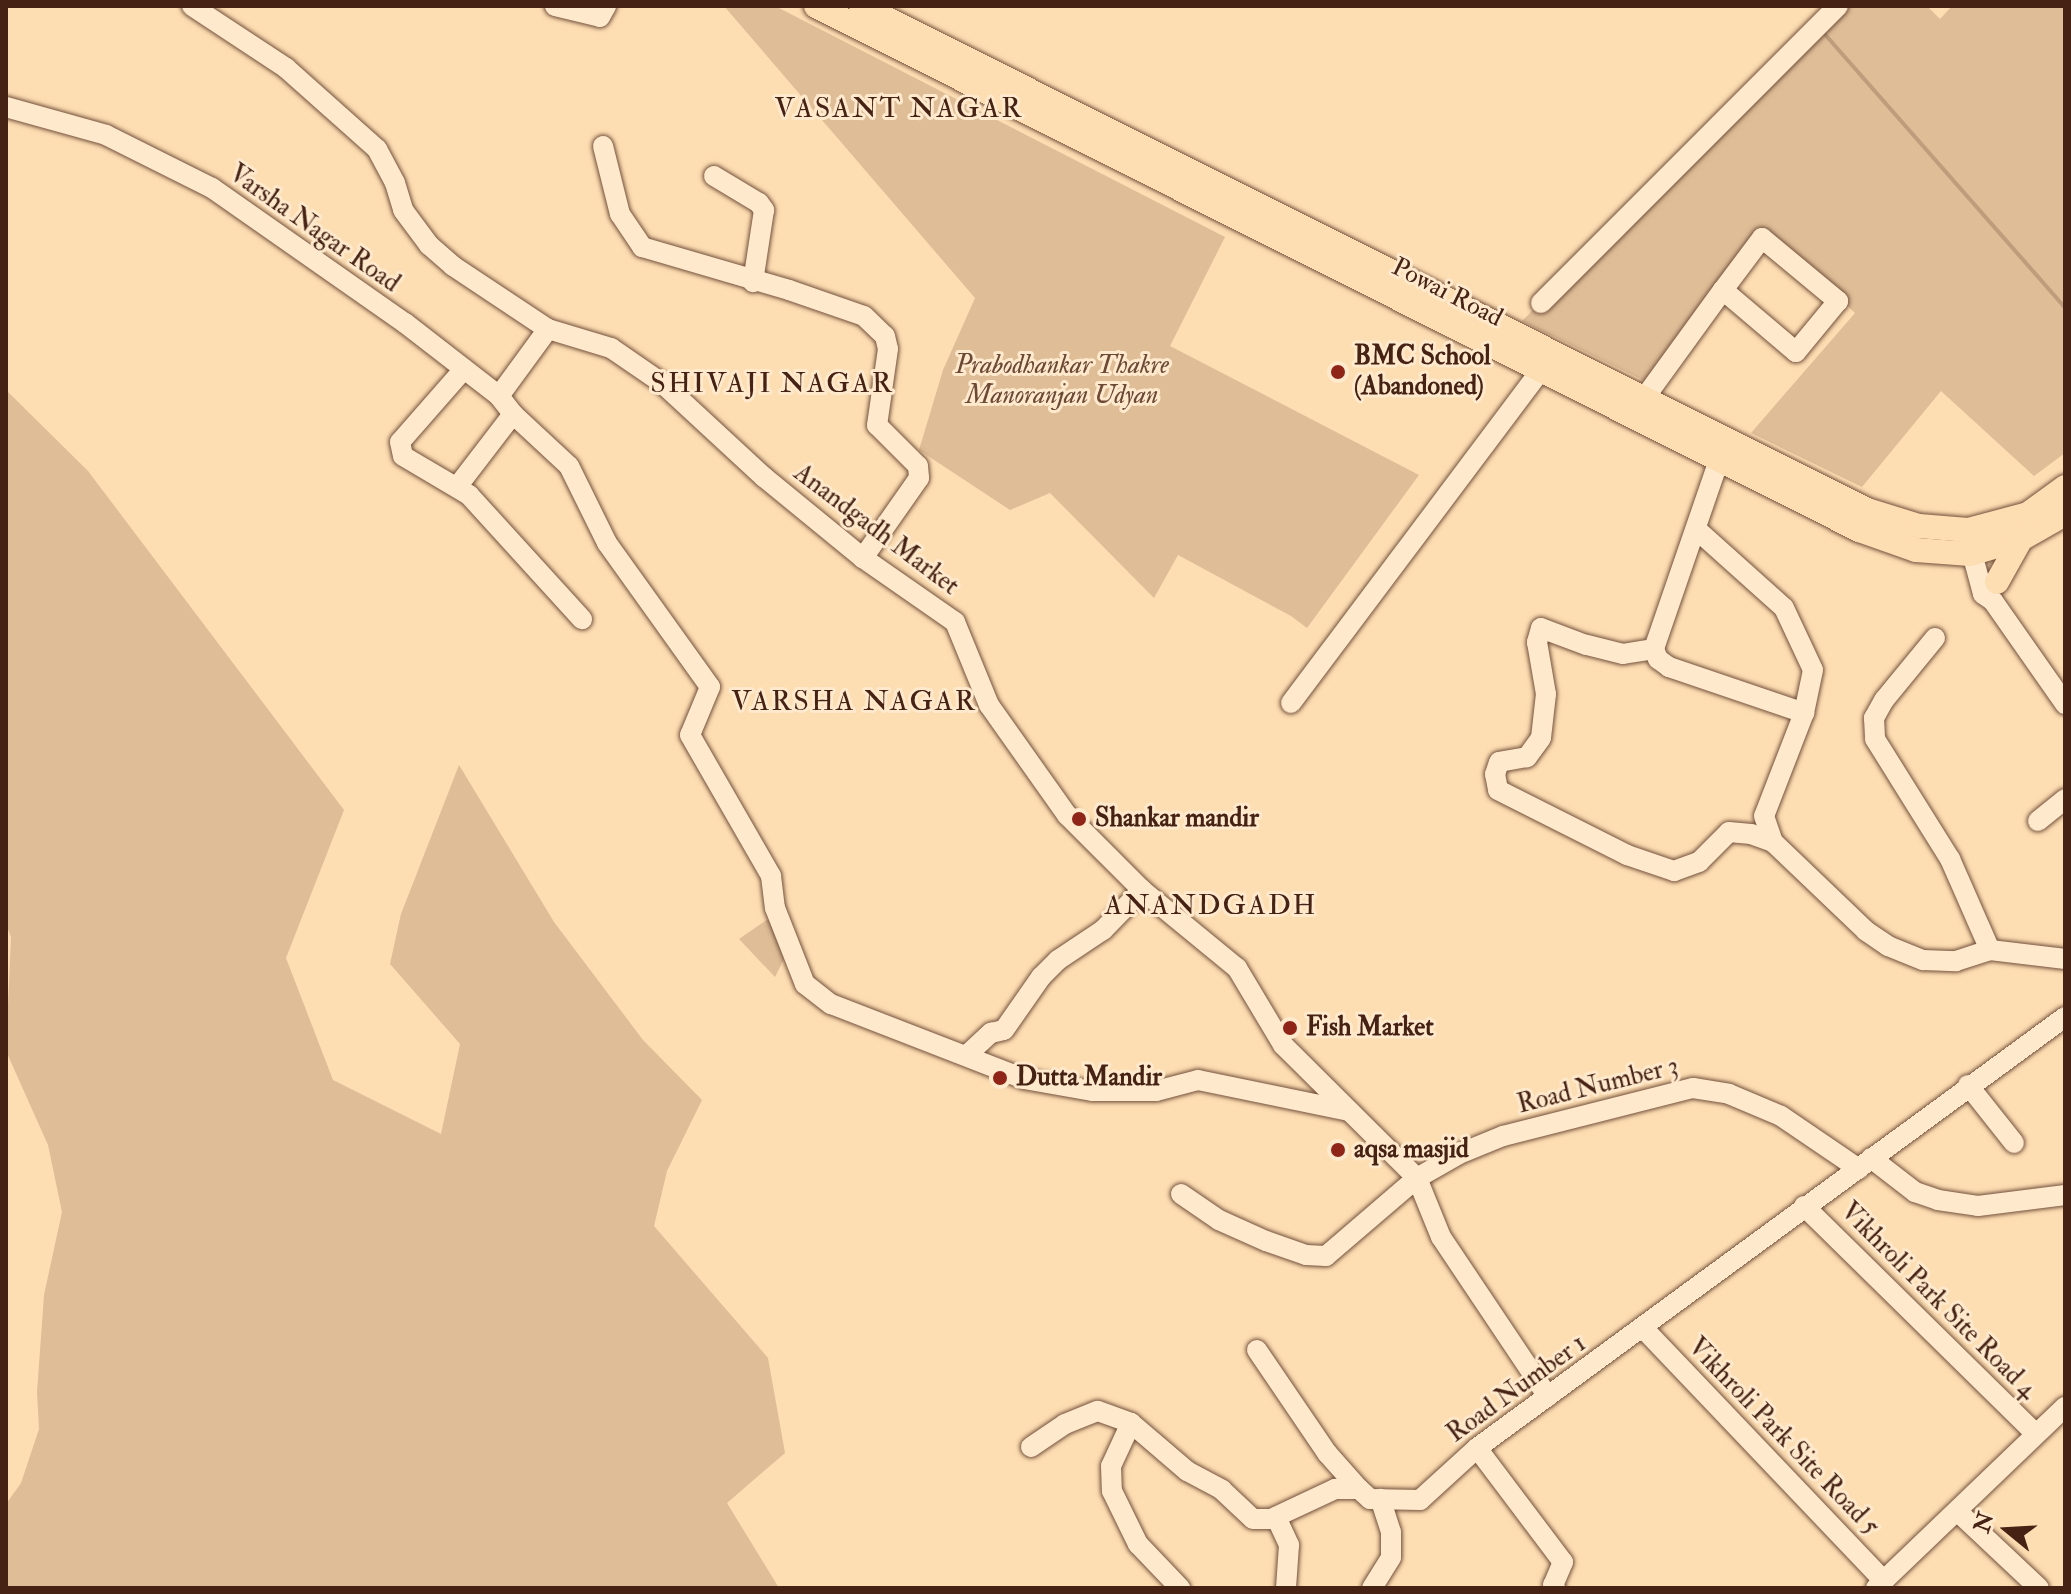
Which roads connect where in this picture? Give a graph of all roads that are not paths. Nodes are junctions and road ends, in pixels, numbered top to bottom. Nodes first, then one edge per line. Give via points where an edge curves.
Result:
1 (192, 6) edge
2 (555, 6) edge
3 (606, 6) edge
4 (861, 6) edge
5 (1838, 6) edge
6 (830, 9) edge
7 (6, 107) edge
8 (603, 146) dead end
9 (714, 176) dead end
10 (753, 282) junction
11 (1723, 290) junction
12 (1541, 303) dead end
13 (548, 329) junction
14 (1546, 362) junction
15 (464, 369) junction
16 (499, 396) junction
17 (1643, 400) junction
18 (513, 414) junction
19 (1719, 460) junction
20 (457, 487) junction
21 (2065, 487) edge
22 (2065, 514) edge
23 (1696, 529) junction
24 (2021, 539) junction
25 (1978, 540) junction
26 (863, 558) junction
27 (1995, 592) junction
28 (582, 619) dead end
29 (1935, 638) dead end
30 (1654, 649) junction
31 (1291, 703) dead end
32 (2065, 704) edge
33 (1804, 713) junction
34 (2065, 799) edge
35 (2038, 821) dead end
36 (1773, 842) junction
37 (1142, 890) junction
38 (1990, 950) junction
39 (2065, 959) edge
40 (2065, 1017) edge
41 (967, 1055) junction
42 (1968, 1085) junction
43 (1349, 1111) junction
44 (2014, 1143) dead end
45 (1865, 1164) junction
46 (1417, 1178) junction
47 (1181, 1194) dead end
48 (2065, 1195) edge
49 (1804, 1206) junction
50 (1644, 1329) junction
51 (1257, 1350) dead end
52 (1548, 1397) junction
53 (2065, 1407) edge
54 (1131, 1423) junction
55 (2036, 1434) junction
56 (1031, 1447) dead end
57 (1477, 1448) junction
58 (1359, 1489) junction
59 (1380, 1499) junction
60 (1957, 1511) junction
61 (1276, 1517) junction
62 (1880, 1584) edge
63 (1553, 1587) edge
64 (1180, 1588) edge
65 (1286, 1588) edge
66 (1372, 1588) edge
67 (2039, 1588) edge

1 - 13 street, Anandgadh Market via 286,68 377,149 403,210 429,245
2 - 3 street via 600,17
4 - 14 main road, Powai Road
5 - 12 street
6 - 14 main road, Powai Road
7 - 15 street, Varsha Nagar Road via 106,135 212,188
8 - 10 street via 620,214 642,247
9 - 10 street via 764,210
10 - 26 street via 864,316 885,336 888,349 877,425 918,466 919,478
11 - 11 street via 1764,238 1838,301 1796,352
11 - 17 street
13 - 16 street
13 - 26 street, Anandgadh Market via 611,348 662,383
14 - 17 main road, Powai Road
14 - 19 main road, Powai Road
14 - 31 street
15 - 16 street, Varsha Nagar Road
15 - 20 street via 399,448 403,456
16 - 18 street, Varsha Nagar Road
17 - 25 main road, Powai Road via 1867,510
18 - 20 street
18 - 41 street, Varsha Nagar Road via 569,466 607,543 710,687 690,735 771,876 775,908 805,984 831,1004
19 - 23 street
19 - 25 main road, Powai Road via 1859,530 1916,550
20 - 28 street
21 - 25 main road, Powai Road
22 - 24 main road, Powai Road
23 - 30 street
23 - 33 street via 1784,608 1798,631 1813,670
24 - 25 main road, Powai Road
24 - 27 main road
25 - 27 street
26 - 37 street, Anandgadh Market via 955,622 989,705 1067,815
27 - 32 street
29 - 38 street via 1884,700 1874,718 1875,739 1950,859
30 - 33 street via 1669,667
30 - 36 street via 1623,654 1541,628 1537,642 1546,694 1541,738 1527,757 1499,762 1498,790 1627,855 1674,871 1699,862 1729,832
33 - 36 street via 1764,816
34 - 35 street
36 - 38 street via 1888,946 1923,960 1945,961
37 - 41 street via 1103,930 1041,977 1004,1030 991,1033
37 - 43 street, Anandgadh Market via 1237,968 1283,1045
38 - 39 street
40 - 42 street
41 - 43 street via 1024,1079 1092,1091 1156,1091 1198,1080
42 - 44 street
42 - 45 street
43 - 46 street, Anandgadh Market
45 - 46 street, Road Number 3 via 1781,1116 1729,1094 1693,1088 1503,1136
45 - 48 street, Road Number 3 via 1938,1200 1978,1206
45 - 49 street, Road Number 1
46 - 47 street, Road Number 3 via 1326,1256 1266,1241 1219,1220
46 - 52 street, Anandgadh Market via 1441,1237
49 - 50 street, Road Number 1
49 - 55 street, Vikhroli Park Site Road 4
50 - 52 street, Road Number 1
50 - 62 street, Vikhroli Park Site Road 5
51 - 58 street via 1327,1453
52 - 57 street, Road Number 1
53 - 55 street
54 - 56 street via 1098,1411 1065,1424
54 - 61 street via 1253,1519
54 - 64 street via 1111,1466 1112,1491 1138,1544
55 - 60 street
57 - 59 street, Road Number 1 via 1420,1500
57 - 63 street via 1563,1562
58 - 59 street, Road Number 1 via 1370,1499
58 - 61 street via 1335,1489
59 - 66 street via 1391,1532 1391,1557
60 - 62 street
60 - 67 street
61 - 65 street via 1289,1545

